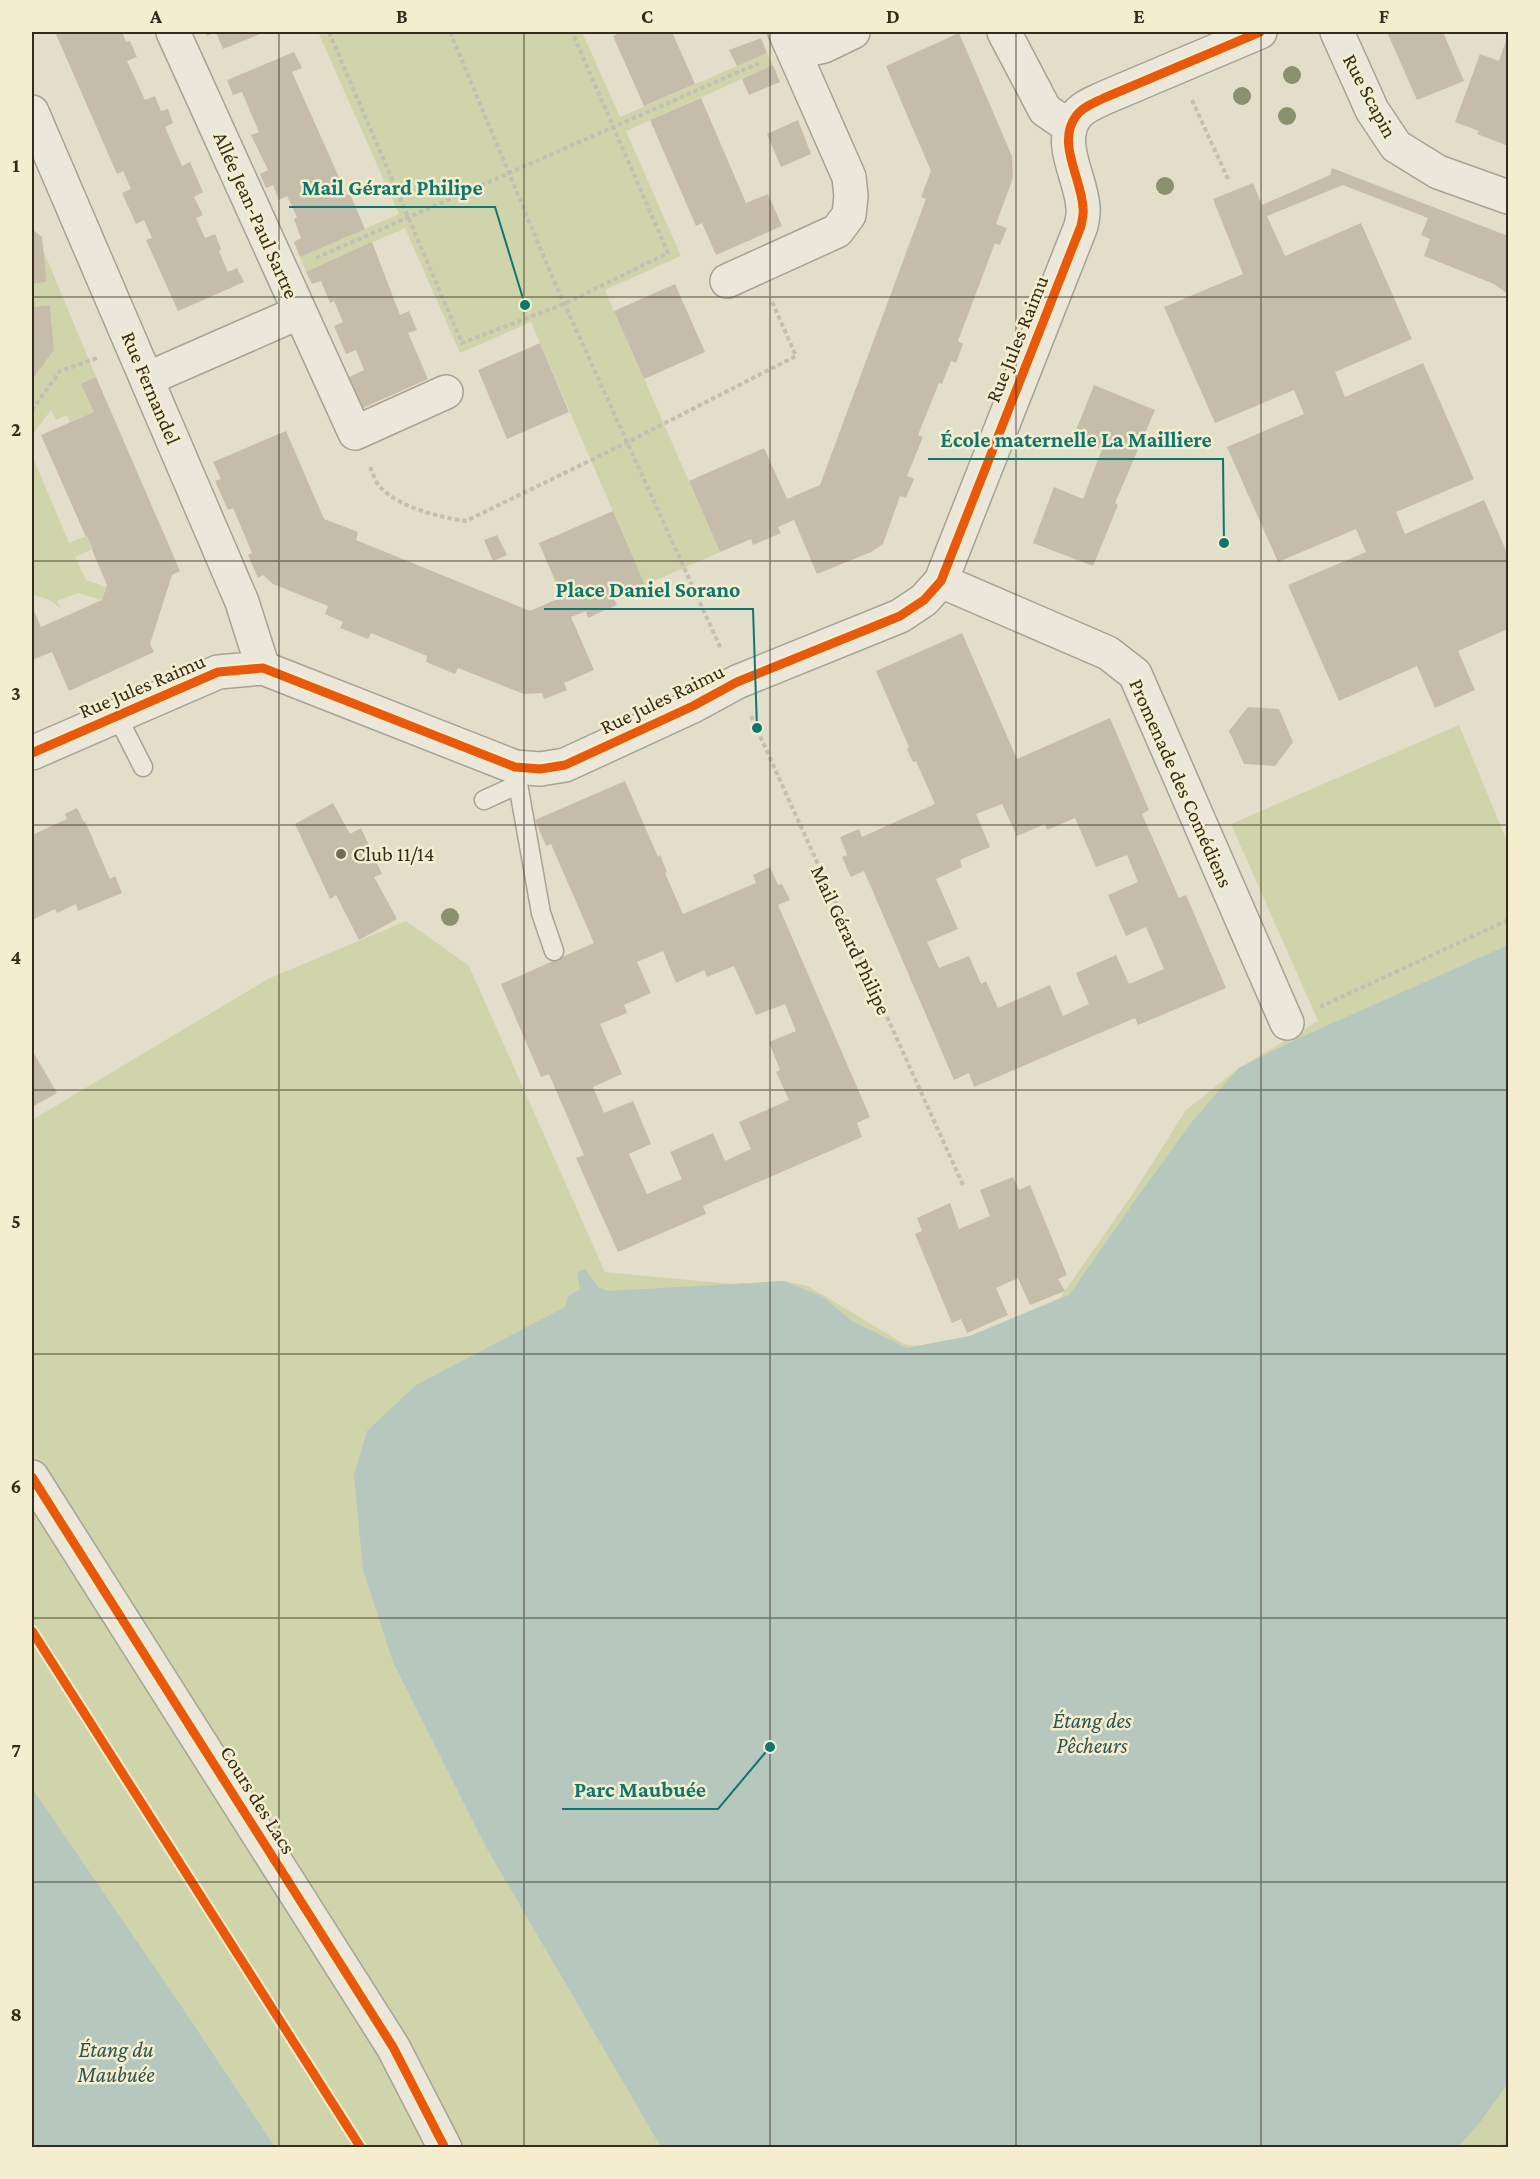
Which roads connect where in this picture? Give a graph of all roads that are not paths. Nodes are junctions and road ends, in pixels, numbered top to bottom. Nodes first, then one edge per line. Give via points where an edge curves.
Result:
1 (173, 32) edge
2 (853, 32) edge
3 (1004, 32) edge
4 (1260, 32) edge
5 (1337, 32) edge
6 (790, 42) edge
7 (32, 111) edge
8 (1070, 127) junction
9 (1509, 197) edge
10 (727, 281) dead end
11 (300, 312) junction
12 (147, 380) junction
13 (446, 392) dead end
14 (941, 581) junction
15 (263, 668) junction
16 (117, 716) junction
17 (32, 753) edge
18 (143, 767) dead end
19 (516, 776) junction
20 (484, 800) dead end
21 (554, 951) dead end
22 (1287, 1023) road end
23 (32, 1477) edge
24 (445, 2148) edge

1 - 11 street, Allée Jean-Paul Sartre
2 - 6 street via 824,46
3 - 8 street via 1045,110
4 - 8 street via 1085,107
5 - 9 street, Rue Scapin via 1372,110 1396,146 1438,172
6 - 10 street via 849,177 849,215 837,231
7 - 12 street, Rue Fernandel
8 - 14 street, Rue Jules Raimu via 1068,146 1083,208 1081,226
11 - 12 street, Allée Jean-Paul Sartre
11 - 13 street via 355,433
12 - 15 street, Rue Fernandel via 242,602
14 - 19 street, Rue Jules Raimu via 924,600 900,616 737,682 565,765
14 - 22 street, Promenade des Comédiens via 1108,653 1135,674
15 - 16 street, Rue Jules Raimu via 218,672
15 - 19 street, Rue Jules Raimu
16 - 17 street, Rue Jules Raimu
16 - 18 lane
19 - 20 lane
19 - 21 lane via 541,913
23 - 24 street, Cours des Lacs via 393,2047

